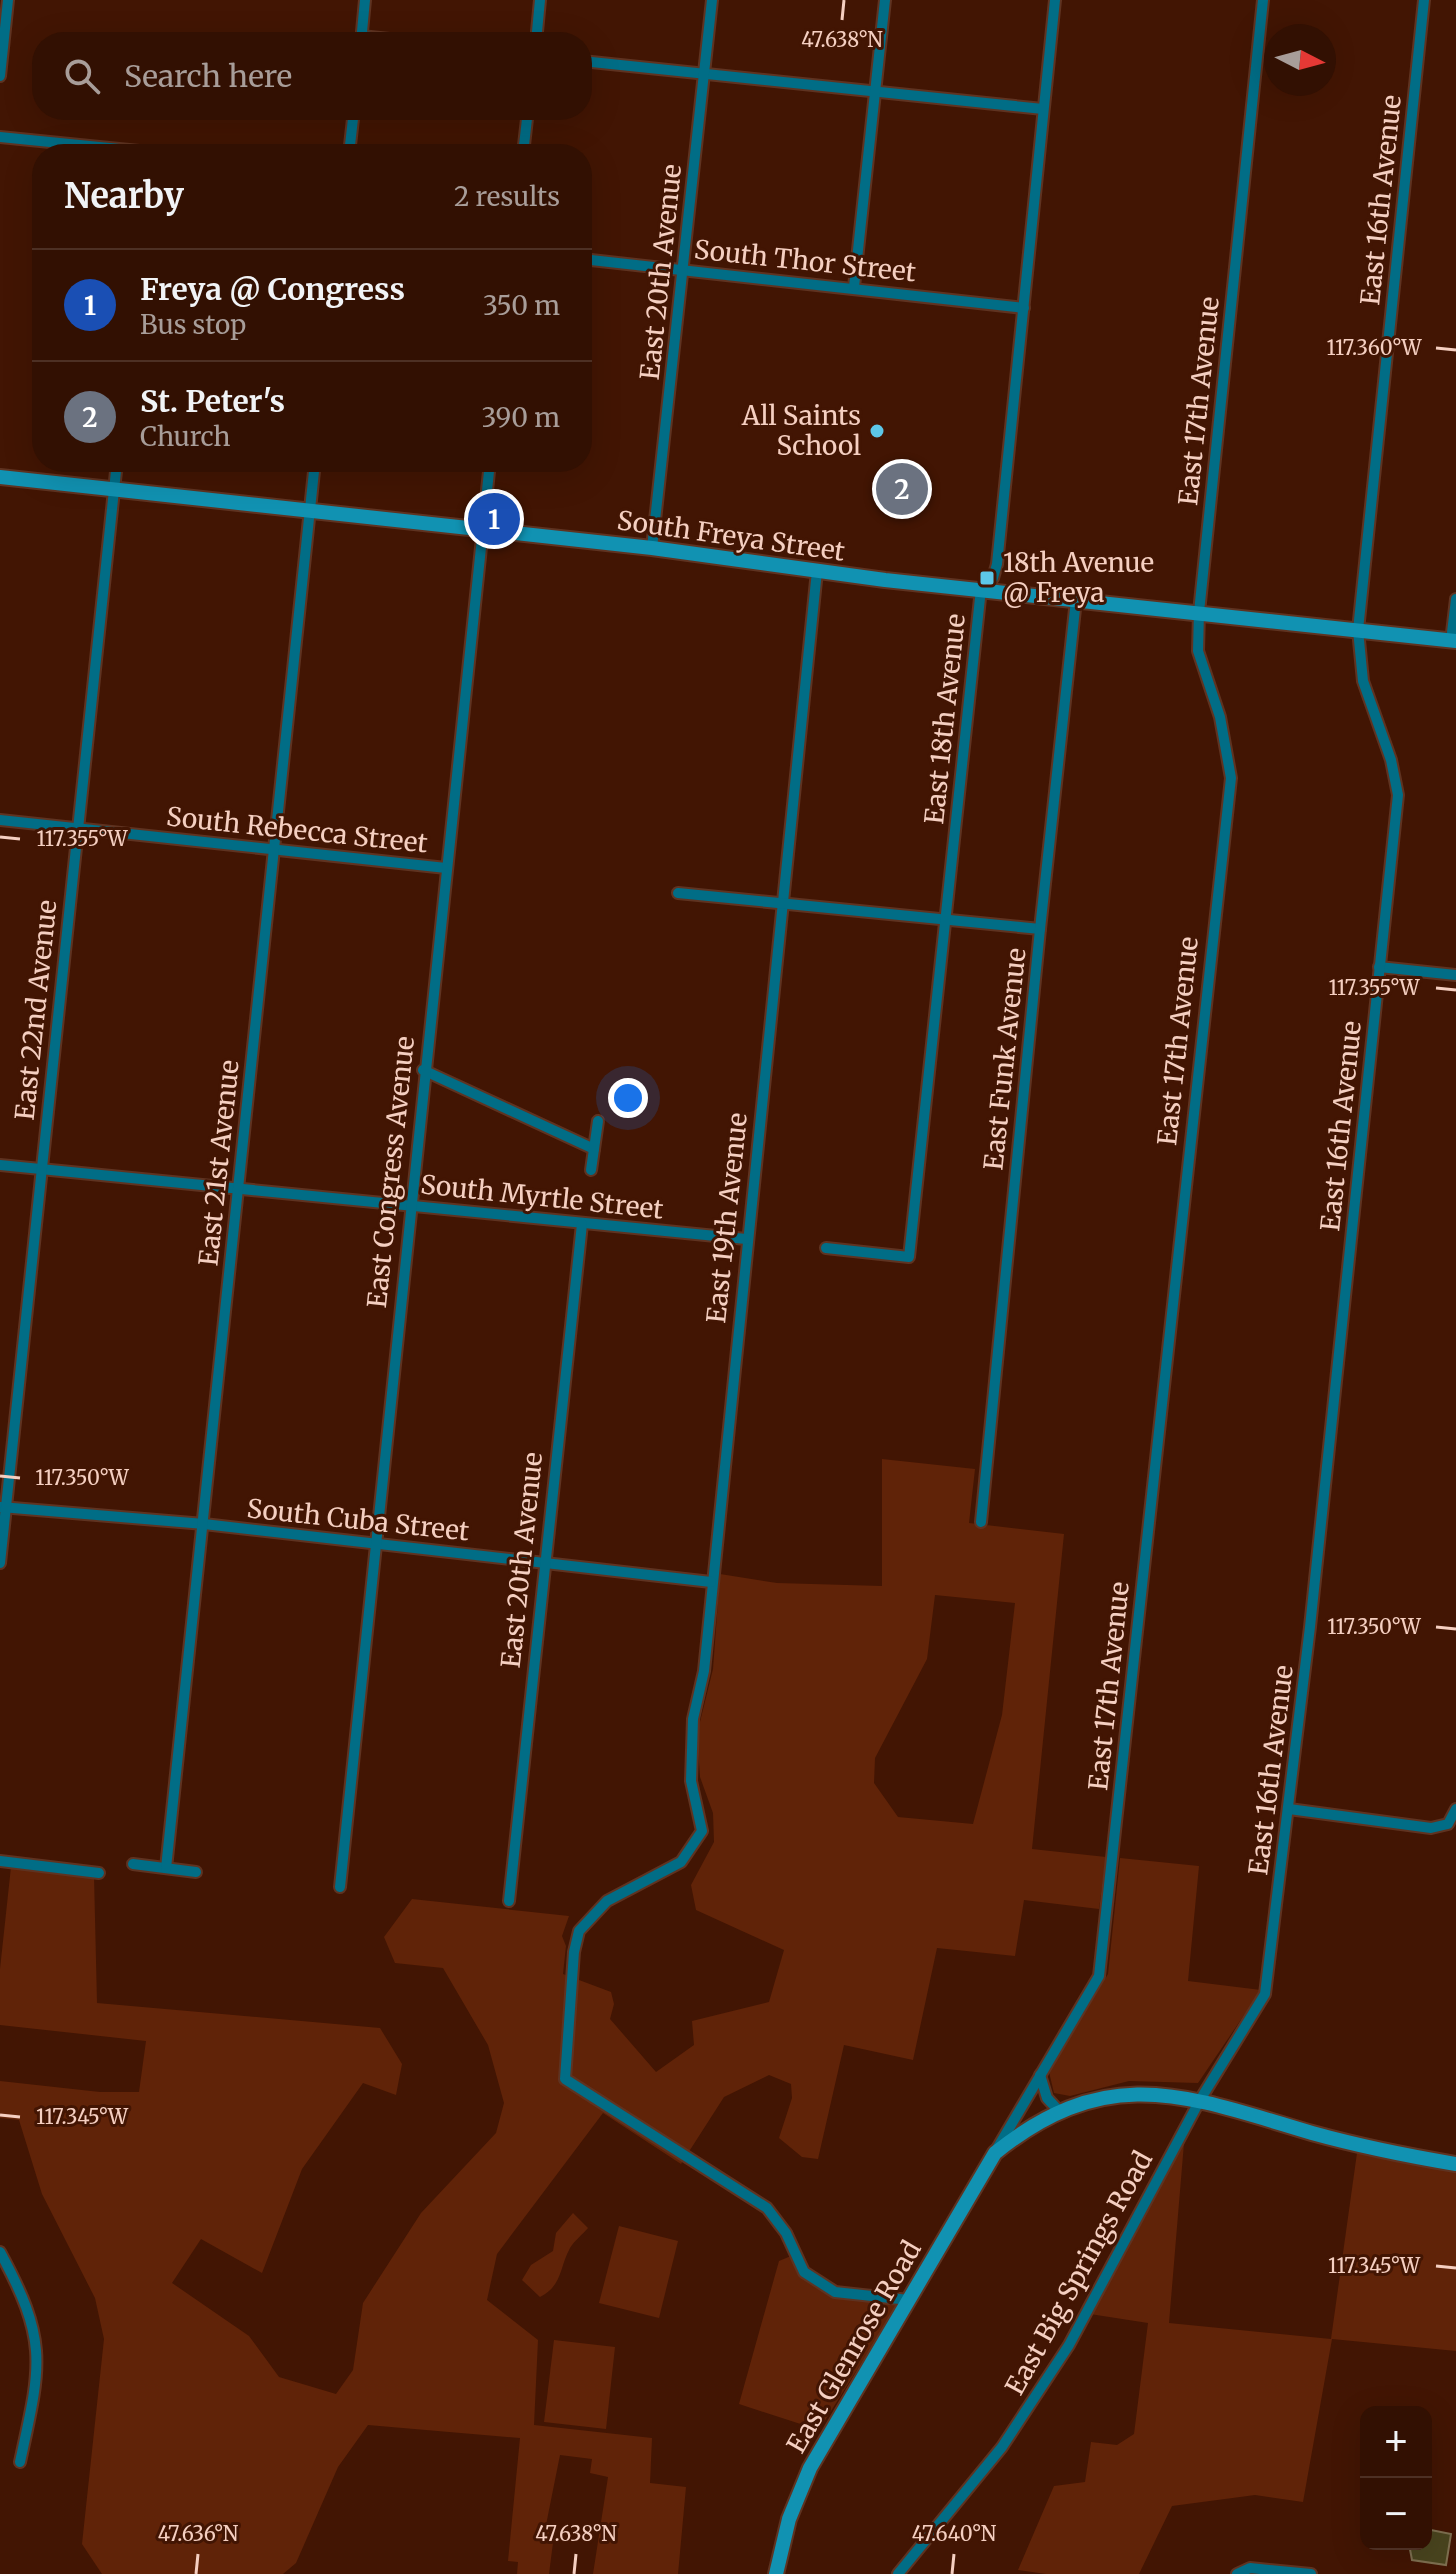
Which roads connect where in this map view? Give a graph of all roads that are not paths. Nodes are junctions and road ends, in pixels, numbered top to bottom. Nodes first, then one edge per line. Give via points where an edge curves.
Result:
1 (8, 0) edge
2 (365, 0) edge
3 (540, 0) edge
4 (712, 0) edge
5 (885, 0) edge
6 (1055, 0) edge
7 (1263, 0) edge
8 (1424, 0) edge
9 (362, 32) edge
10 (537, 32) edge
11 (592, 62) edge
12 (0, 76) edge
13 (705, 76) junction
14 (875, 91) junction
15 (1043, 109) junction
16 (353, 120) edge
17 (527, 120) edge
18 (0, 137) edge
19 (66, 144) edge
20 (350, 144) edge
21 (524, 144) edge
22 (592, 260) edge
23 (684, 269) junction
24 (854, 287) junction
25 (1024, 308) junction
26 (116, 472) edge
27 (314, 472) edge
28 (489, 472) edge
29 (0, 477) edge
30 (114, 489) junction
31 (310, 509) junction
32 (483, 529) junction
33 (652, 548) junction
34 (817, 571) junction
35 (981, 589) junction
36 (1456, 599) edge
37 (1076, 600) junction
38 (1199, 612) junction
39 (1358, 630) junction
40 (1454, 641) edge
41 (0, 820) edge
42 (79, 829) junction
43 (274, 850) junction
44 (446, 868) junction
45 (678, 893) dead end
46 (785, 904) junction
47 (945, 920) junction
48 (1040, 929) junction
49 (1379, 967) junction
50 (1456, 975) edge
51 (423, 1070) junction
52 (598, 1121) dead end
53 (594, 1149) junction
54 (0, 1165) edge
55 (40, 1170) junction
56 (591, 1170) dead end
57 (238, 1187) junction
58 (410, 1205) junction
59 (582, 1224) junction
60 (746, 1239) junction
61 (826, 1248) dead end
62 (3, 1507) edge
63 (981, 1522) dead end
64 (204, 1524) junction
65 (374, 1545) junction
66 (0, 1563) edge
67 (543, 1563) junction
68 (711, 1582) junction
69 (1289, 1809) junction
70 (1456, 1809) edge
71 (0, 1861) edge
72 (133, 1864) dead end
73 (166, 1868) junction
74 (196, 1872) dead end
75 (99, 1873) dead end
76 (340, 1887) dead end
77 (509, 1901) dead end
78 (1040, 2075) junction
79 (1200, 2100) junction
80 (1059, 2111) junction
81 (995, 2153) junction
82 (1456, 2164) edge
83 (1, 2256) edge
84 (909, 2300) junction
85 (20, 2462) dead end
86 (776, 2574) edge
87 (898, 2574) edge
88 (1237, 2574) edge
89 (1311, 2574) edge

1 - 12 street
2 - 9 street
3 - 10 street
4 - 13 street, East 20th Avenue
5 - 14 street
6 - 15 street, East 18th Avenue
7 - 38 street, East 17th Avenue
8 - 39 street, East 16th Avenue
11 - 13 street
13 - 14 street
13 - 23 street, East 20th Avenue
14 - 15 street
14 - 24 street
15 - 25 street, East 18th Avenue
16 - 20 street
17 - 21 street
18 - 19 street
22 - 23 street, South Thor Street
23 - 24 street, South Thor Street
23 - 33 street, East 20th Avenue
24 - 25 street, South Thor Street
25 - 35 street, East 18th Avenue via 997,564 993,578
26 - 30 street, East 22nd Avenue
27 - 31 street, East 21st Avenue
28 - 32 street, East Congress Avenue
29 - 30 main road, South Freya Street
30 - 31 main road, South Freya Street
30 - 42 street, East 22nd Avenue
31 - 32 main road, South Freya Street
31 - 43 street, East 21st Avenue
32 - 33 main road, South Freya Street
32 - 44 street, East Congress Avenue
33 - 34 main road, South Freya Street
34 - 35 main road, South Freya Street
34 - 46 street, East 19th Avenue
35 - 37 main road, South Freya Street
35 - 47 street, East 18th Avenue
36 - 40 street
37 - 38 main road, South Freya Street
37 - 48 street, East Funk Avenue
38 - 39 main road, South Freya Street
38 - 78 street, East 17th Avenue via 1198,651 1220,717 1231,778 1121,1793 1099,1976
39 - 40 main road, South Freya Street
39 - 49 street, East 16th Avenue via 1363,681 1398,795
41 - 42 street, South Rebecca Street
42 - 43 street, South Rebecca Street
42 - 55 street, East 22nd Avenue
43 - 44 street, South Rebecca Street
43 - 57 street, East 21st Avenue
44 - 51 street, East Congress Avenue
45 - 46 street
46 - 47 street
46 - 60 street, East 19th Avenue
47 - 48 street
47 - 61 street, East 18th Avenue via 909,1257
48 - 63 street, East Funk Avenue
49 - 50 street
49 - 69 street, East 16th Avenue
51 - 53 street
51 - 58 street, East Congress Avenue
52 - 53 street
53 - 56 street
54 - 55 street, South Myrtle Street
55 - 57 street, South Myrtle Street
55 - 62 street, East 22nd Avenue
57 - 58 street, South Myrtle Street
57 - 64 street, East 21st Avenue
58 - 59 street, South Myrtle Street
58 - 65 street, East Congress Avenue
59 - 60 street, South Myrtle Street
59 - 67 street, East 20th Avenue
60 - 68 street, East 19th Avenue
62 - 64 street, South Cuba Street
62 - 66 street, East 22nd Avenue
64 - 65 street, South Cuba Street
64 - 73 street, East 21st Avenue
65 - 67 street, South Cuba Street
65 - 76 street, East Congress Avenue
67 - 68 street, South Cuba Street
67 - 77 street, East 20th Avenue
68 - 84 street, East 19th Avenue via 704,1671 692,1734 691,1781 702,1831 681,1862 607,1901 579,1931 565,2079 767,2208 804,2272 835,2292
69 - 70 street via 1431,1828 1448,1824
69 - 79 street, East 16th Avenue via 1265,1994
71 - 75 street
72 - 73 street
73 - 74 street
78 - 80 street via 1047,2098
78 - 81 street, East 17th Avenue
79 - 80 main road via 1147,2092
79 - 82 main road via 1313,2133
79 - 87 street, East Big Springs Road via 1069,2345 1002,2447
80 - 81 main road
81 - 84 main road, East Glenrose Road
83 - 85 street via 25,2298 38,2349
84 - 86 main road, East Glenrose Road via 810,2468 789,2519
88 - 89 street via 1250,2568

